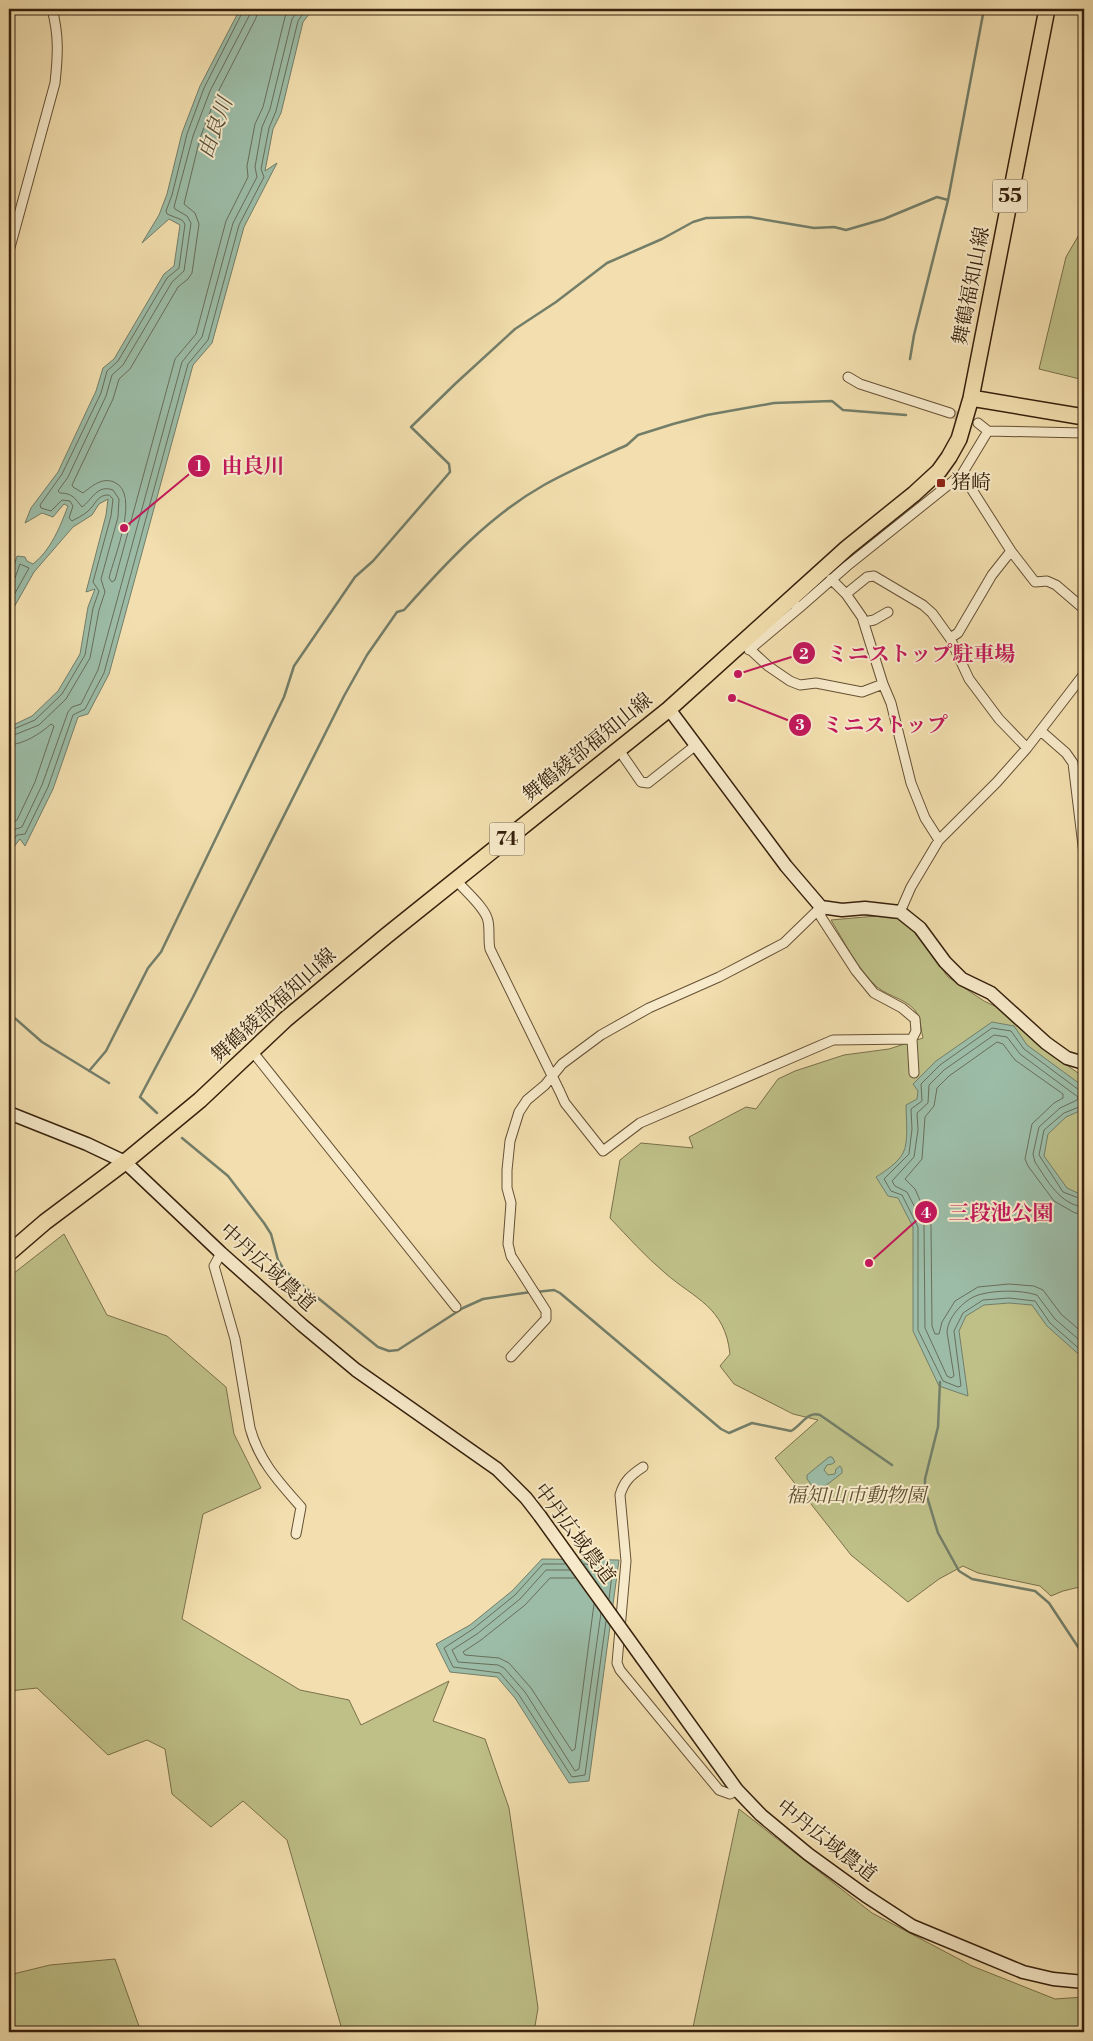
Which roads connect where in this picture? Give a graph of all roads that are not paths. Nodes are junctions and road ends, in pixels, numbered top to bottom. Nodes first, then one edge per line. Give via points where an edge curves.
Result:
1 (52, 9) edge
2 (1047, 9) edge
3 (9, 251) edge
4 (848, 377) dead end
5 (972, 391) junction
6 (950, 413) tunnel mouth
7 (1084, 417) edge
8 (978, 423) tunnel mouth
9 (988, 430) junction
10 (1084, 433) edge
11 (962, 474) junction
12 (1011, 551) junction
13 (831, 579) junction
14 (846, 594) junction
15 (794, 604) junction
16 (1084, 609) edge
17 (888, 612) dead end
18 (864, 622) junction
19 (950, 638) junction
20 (746, 646) junction
21 (1084, 674) edge
22 (883, 684) junction
23 (669, 709) junction
24 (1042, 732) junction
25 (696, 745) junction
26 (1027, 748) junction
27 (619, 750) junction
28 (939, 840) junction
29 (1084, 854) edge
30 (456, 880) junction
31 (821, 906) junction
32 (900, 912) junction
33 (912, 1038) junction
34 (252, 1051) junction
35 (1084, 1063) edge
36 (914, 1073) dead end
37 (552, 1075) junction
38 (9, 1113) edge
39 (125, 1162) junction
40 (9, 1253) edge
41 (221, 1253) junction
42 (456, 1307) dead end
43 (511, 1357) dead end
44 (643, 1467) dead end
45 (296, 1534) dead end
46 (737, 1790) junction
47 (1084, 1982) edge

1 - 3 street via 58,29 56,82
2 - 5 main road, 舞鶴福知山線 / 55
4 - 6 street via 860,384
5 - 7 main road
5 - 15 main road, 舞鶴綾部福知山線 / 74 via 959,439 939,471 847,548
8 - 9 street
9 - 10 street
9 - 11 street
11 - 12 street
11 - 13 street
12 - 16 street via 1035,582 1048,581 1056,585
12 - 19 street via 958,633
13 - 14 street
13 - 15 street
14 - 18 street
14 - 19 street via 867,577 874,576 923,605
15 - 20 main road, 舞鶴綾部福知山線 / 74
17 - 18 street
18 - 22 street
19 - 26 street via 969,679 998,719
20 - 22 street via 790,681 800,685 816,683 862,692
20 - 23 main road, 舞鶴綾部福知山線 / 74
21 - 24 street
22 - 28 street via 891,703 911,783 925,818
23 - 25 street
23 - 27 main road, 舞鶴綾部福知山線 / 74
24 - 26 street
24 - 29 street via 1066,752 1073,763
25 - 27 street via 648,783 641,782
25 - 31 street via 786,866
26 - 28 street
27 - 30 main road, 舞鶴綾部福知山線 / 74
28 - 32 street
30 - 34 main road, 舞鶴綾部福知山線 / 74 via 300,1007
30 - 37 street via 482,909 488,921 490,949
31 - 32 street
31 - 33 street via 821,917 874,993 915,1019 916,1031
31 - 37 street via 784,943 649,1008 601,1035 573,1054
32 - 35 street via 920,928 962,980 991,993 1046,1043 1067,1058
33 - 36 street
33 - 37 street via 834,1040 640,1123 603,1151 565,1103
34 - 39 main road, 舞鶴綾部福知山線 / 74 via 200,1100
34 - 42 street
37 - 43 street via 519,1112 510,1141 506,1170 511,1203 508,1244 511,1256 546,1311 546,1319
38 - 39 street, 中丹広域農道
39 - 40 main road, 舞鶴綾部福知山線 / 74 via 44,1222
39 - 41 street, 中丹広域農道
41 - 45 street via 214,1266 236,1339 250,1428 272,1474 301,1507
41 - 46 street, 中丹広域農道, bridge via 356,1370 497,1469 526,1498
44 - 46 street via 623,1484 620,1495 626,1561 620,1670 719,1790 730,1794
46 - 47 street, 中丹広域農道 via 761,1815 808,1854 912,1926 1023,1972

